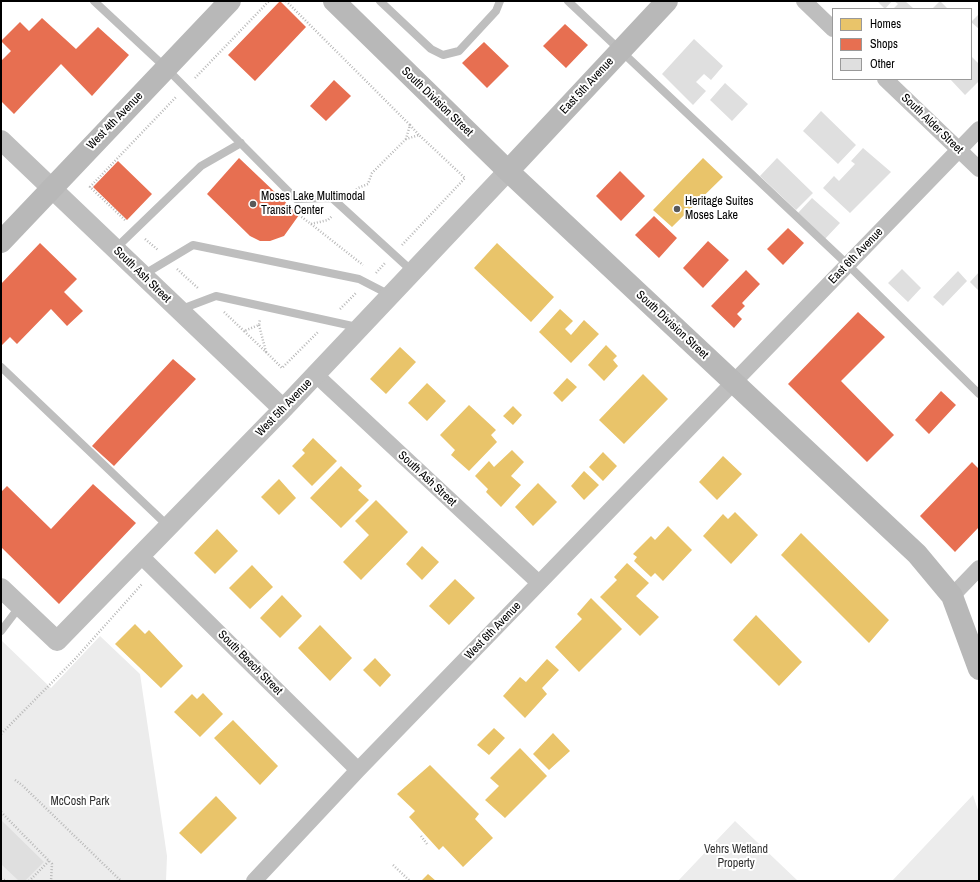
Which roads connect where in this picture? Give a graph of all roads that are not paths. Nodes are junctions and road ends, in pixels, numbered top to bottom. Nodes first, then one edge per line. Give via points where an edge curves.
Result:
1 (94, 1) edge
2 (230, 1) edge
3 (334, 1) edge
4 (380, 1) edge
5 (500, 1) edge
6 (568, 1) edge
7 (667, 1) edge
8 (804, 1) edge
9 (832, 28) edge
10 (620, 51) junction
11 (166, 68) junction
12 (886, 80) edge
13 (979, 129) edge
14 (1, 140) edge
15 (241, 143) junction
16 (959, 150) junction
17 (979, 169) edge
18 (508, 171) junction
19 (51, 189) junction
20 (1, 242) edge
21 (115, 249) junction
22 (848, 265) junction
23 (413, 272) junction
24 (142, 275) junction
25 (390, 296) junction
26 (179, 310) junction
27 (360, 328) junction
28 (1, 367) edge
29 (316, 375) junction
30 (732, 382) junction
31 (979, 394) edge
32 (283, 409) junction
33 (168, 527) junction
34 (141, 556) junction
35 (979, 568) edge
36 (539, 583) junction
37 (1, 588) edge
38 (952, 596) junction
39 (20, 606) junction
40 (1, 631) edge
41 (979, 669) edge
42 (358, 770) junction
43 (254, 881) edge

1 - 11 lane
2 - 11 main road, West 4th Avenue
3 - 18 main road, South Division Street
4 - 5 lane via 431,49 443,55 459,51 496,11
6 - 10 lane
7 - 10 main road, East 5th Avenue
8 - 9 street
10 - 18 main road, East 5th Avenue
10 - 22 lane
11 - 15 lane
11 - 19 main road, West 4th Avenue
12 - 16 street, South Alder Street
13 - 16 street, East 6th Avenue
14 - 19 street, South Ash Street
15 - 21 lane via 200,166
15 - 23 lane via 296,199 332,198
16 - 17 street, South Alder Street
16 - 22 street, East 6th Avenue
18 - 23 street, West 5th Avenue
18 - 30 main road, South Division Street
19 - 20 main road, West 4th Avenue
19 - 21 street, South Ash Street
21 - 24 street, South Ash Street
22 - 30 street, East 6th Avenue
22 - 31 lane
23 - 25 street, West 5th Avenue
24 - 25 lane via 193,245 359,279
24 - 26 street, South Ash Street
25 - 27 street, West 5th Avenue
26 - 27 lane via 216,296
26 - 32 street, South Ash Street
27 - 29 street, West 5th Avenue
28 - 33 lane
29 - 32 street, West 5th Avenue
29 - 36 street, South Ash Street
30 - 36 street, West 6th Avenue
30 - 38 main road, South Division Street via 917,554
32 - 33 street, West 5th Avenue
33 - 34 street, West 5th Avenue
34 - 39 street, West 5th Avenue via 57,642
34 - 42 street, South Beech Street
35 - 38 street
36 - 42 street, West 6th Avenue
37 - 39 street
38 - 41 main road, South Division Street
39 - 40 lane
42 - 43 street, West 6th Avenue

